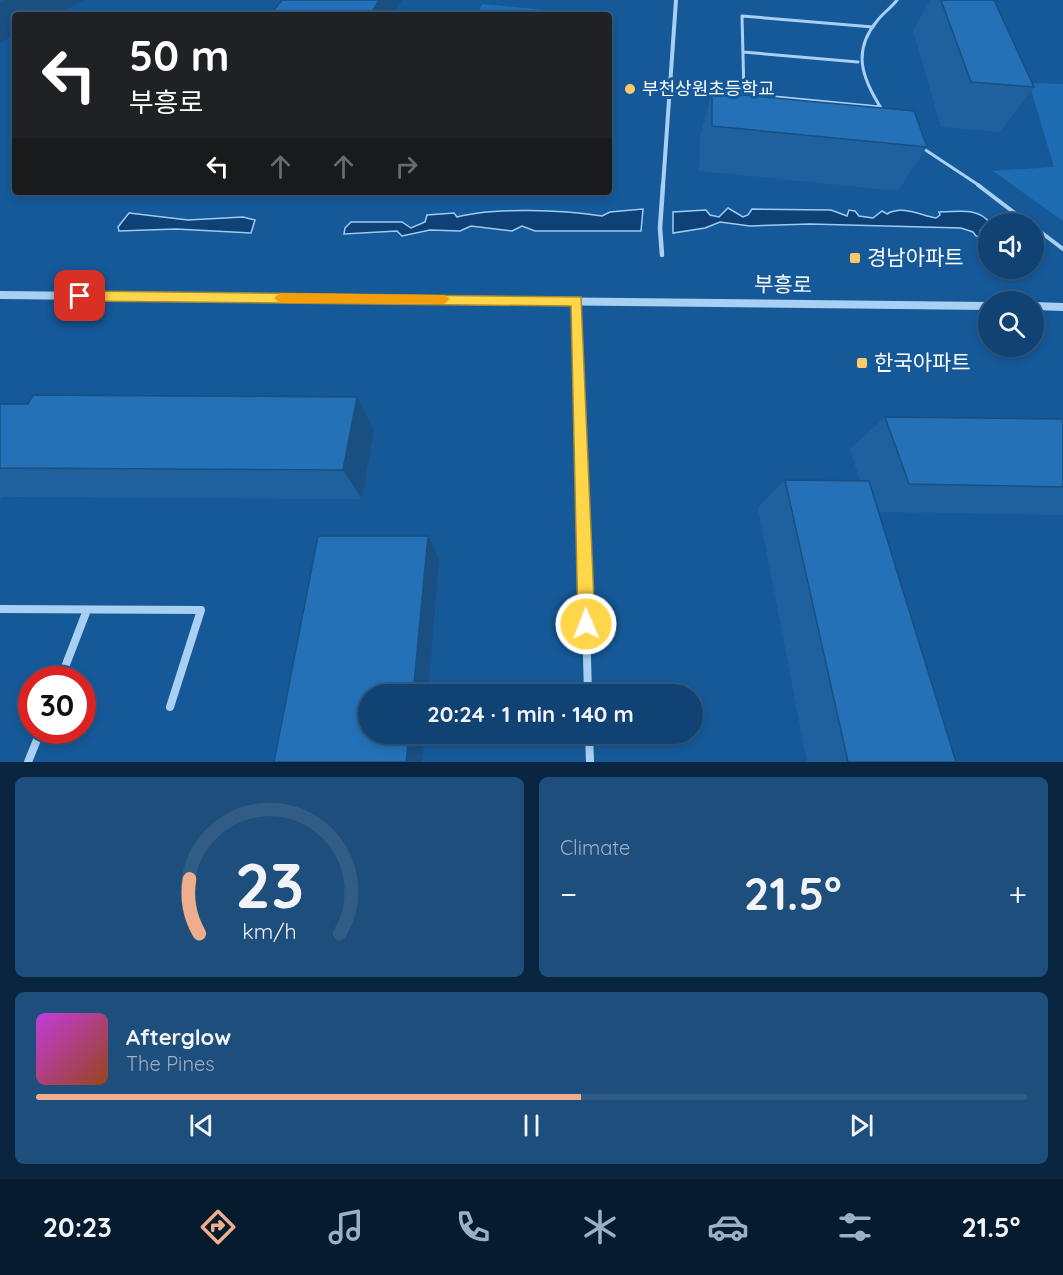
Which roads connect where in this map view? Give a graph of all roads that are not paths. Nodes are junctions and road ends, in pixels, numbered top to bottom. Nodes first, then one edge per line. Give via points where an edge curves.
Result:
1 (676, 0) edge
2 (897, 0) edge
3 (873, 27) junction
4 (743, 52) junction
5 (858, 62) junction
6 (717, 80) dead end
7 (744, 94) junction
8 (880, 107) junction
9 (889, 115) edge
10 (914, 140) edge
11 (1015, 213) edge
12 (1044, 235) edge
13 (1063, 249) edge
14 (662, 255) dead end
15 (0, 295) edge
16 (577, 301) junction
17 (978, 306) edge
18 (1044, 306) edge
19 (1063, 307) edge
20 (0, 609) edge
21 (87, 610) junction
22 (65, 666) edge
23 (588, 684) edge
24 (170, 706) dead end
25 (35, 744) edge
26 (589, 744) edge
27 (28, 762) edge
28 (590, 762) edge

1 - 14 street via 660,228
2 - 3 lane
3 - 4 lane via 742,16
3 - 5 lane
4 - 5 lane
4 - 7 lane
5 - 8 lane
6 - 7 lane via 717,91
7 - 8 lane
8 - 9 lane
10 - 11 lane
12 - 13 lane
15 - 16 street, 부흥로
16 - 17 street, 부흥로
16 - 23 street
18 - 19 street
20 - 21 street
21 - 22 street
21 - 24 street via 201,610
25 - 27 street
26 - 28 street

